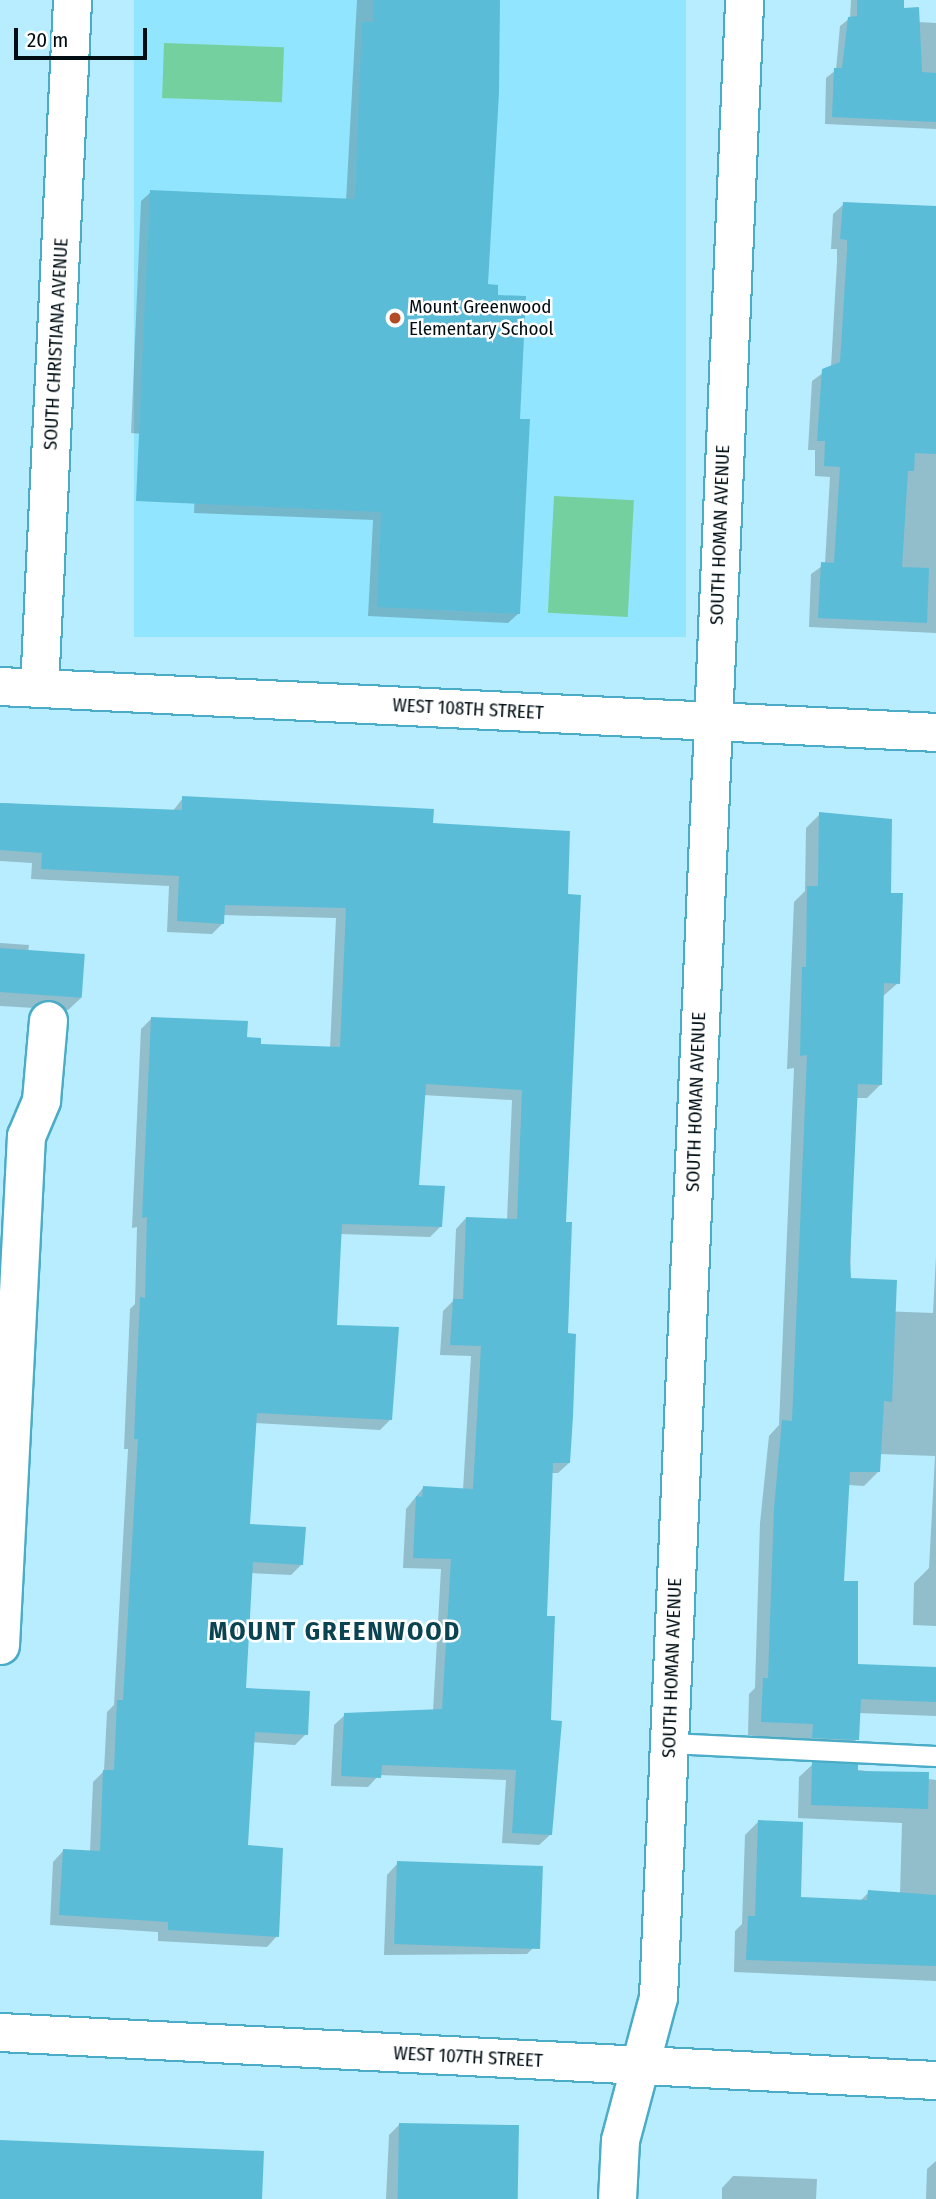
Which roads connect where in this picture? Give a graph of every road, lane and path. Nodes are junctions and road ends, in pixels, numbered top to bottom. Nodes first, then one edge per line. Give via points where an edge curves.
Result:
1 (72, 0) edge
2 (744, 0) edge
3 (0, 686) edge
4 (39, 688) junction
5 (713, 721) junction
6 (936, 732) edge
7 (47, 1020) dead end
8 (0, 1645) edge
9 (669, 1743) junction
10 (936, 1756) edge
11 (0, 2032) edge
12 (640, 2065) junction
13 (936, 2080) edge
14 (617, 2199) edge

1 - 4 street, SOUTH CHRISTIANA AVENUE
2 - 5 street, SOUTH HOMAN AVENUE
3 - 4 street, WEST 108TH STREET
4 - 5 street, WEST 108TH STREET
5 - 6 street, WEST 108TH STREET
5 - 9 street, SOUTH HOMAN AVENUE
7 - 8 street via 41,1101 26,1136
9 - 10 lane
9 - 12 street, SOUTH HOMAN AVENUE via 658,1997
11 - 12 street, WEST 107TH STREET
12 - 13 street, WEST 107TH STREET
12 - 14 street, SOUTH HOMAN AVENUE via 620,2140

